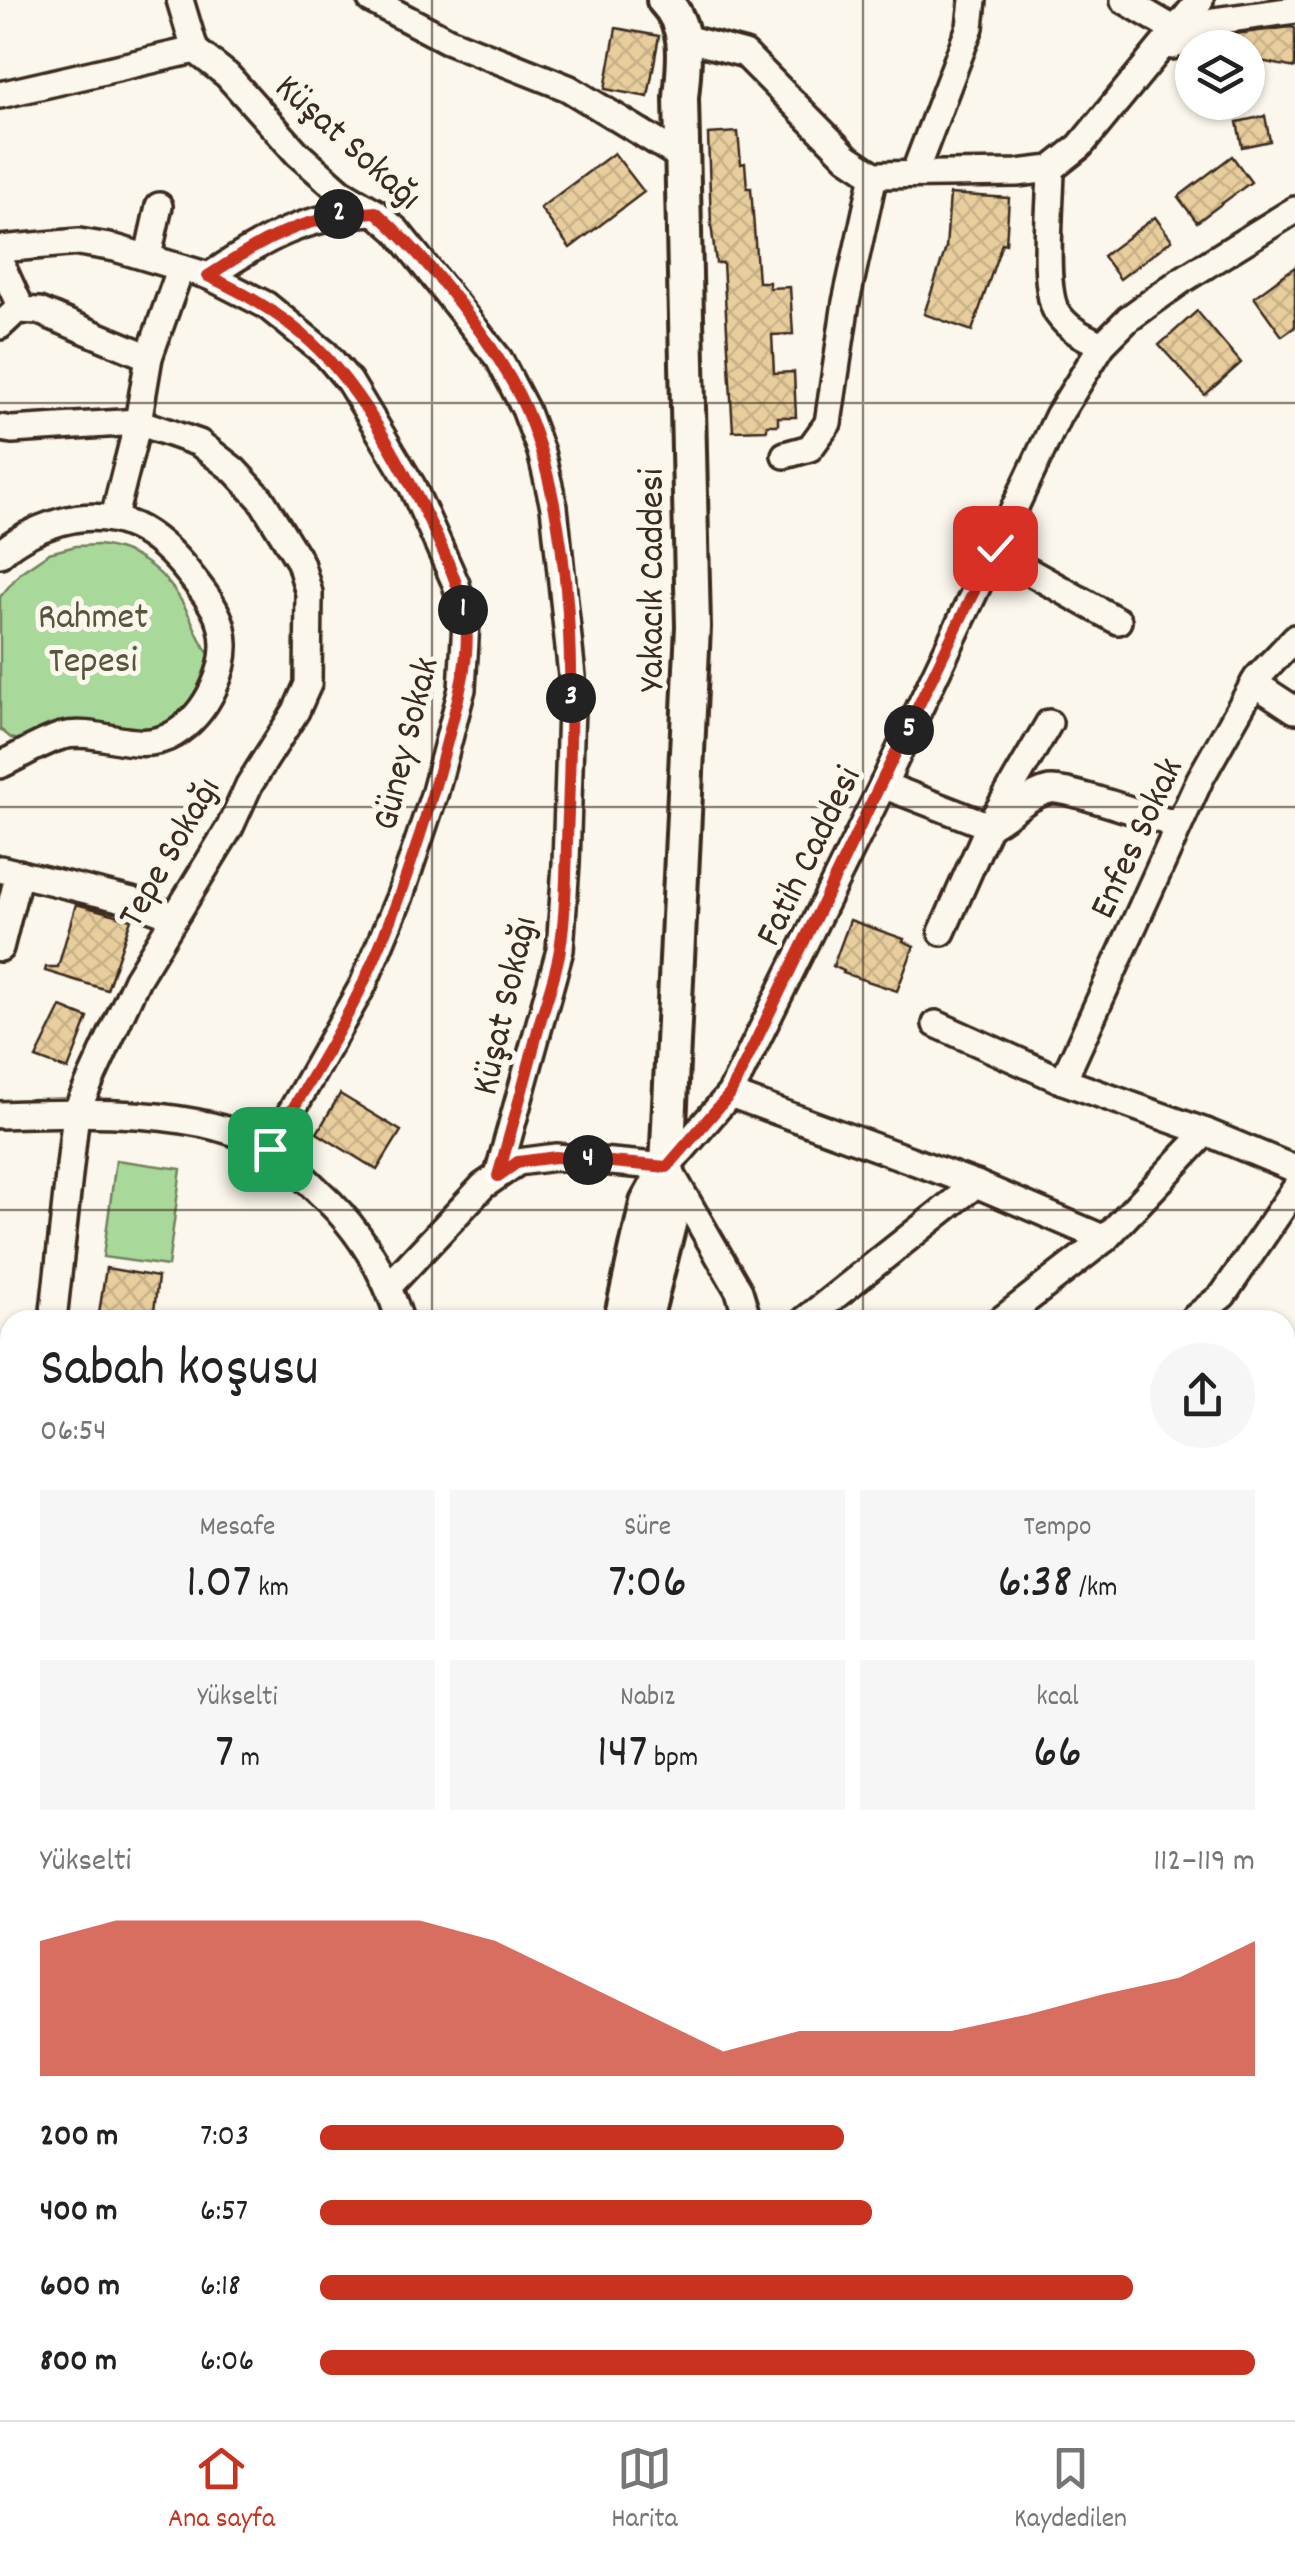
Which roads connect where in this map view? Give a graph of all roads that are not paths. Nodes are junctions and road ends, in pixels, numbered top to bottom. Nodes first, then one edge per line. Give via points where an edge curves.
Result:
1 (180, 0) edge
2 (372, 0) edge
3 (664, 0) edge
4 (974, 0) edge
5 (1124, 0) edge
6 (1200, 0) edge
7 (1228, 0) edge
8 (1267, 6) edge
9 (1295, 10) edge
10 (1176, 30) joint
11 (1175, 31) edge
12 (685, 38) junction
13 (195, 50) junction
14 (1159, 54) junction
15 (0, 94) edge
16 (684, 158) junction
17 (1051, 168) junction
18 (914, 174) junction
19 (874, 175) junction
20 (159, 206) dead end
21 (1295, 210) edge
22 (376, 212) junction
23 (0, 248) edge
24 (148, 256) junction
25 (0, 262) edge
26 (180, 270) junction
27 (208, 276) junction
28 (21, 308) junction
29 (0, 326) edge
30 (1102, 346) junction
31 (149, 356) junction
32 (138, 422) junction
33 (1, 430) edge
34 (785, 455) dead end
35 (114, 517) junction
36 (995, 548) junction
37 (0, 554) edge
38 (1118, 621) dead end
39 (1295, 638) edge
40 (1254, 682) junction
41 (1295, 710) edge
42 (1049, 723) dead end
43 (0, 766) edge
44 (883, 785) junction
45 (1178, 825) junction
46 (989, 826) junction
47 (9, 871) edge
48 (174, 916) junction
49 (942, 932) dead end
50 (0, 948) edge
51 (936, 1024) dead end
52 (1063, 1081) junction
53 (730, 1094) junction
54 (76, 1112) junction
55 (0, 1115) edge
56 (1206, 1132) junction
57 (270, 1149) junction
58 (667, 1167) junction
59 (1295, 1169) edge
60 (498, 1176) junction
61 (976, 1184) junction
62 (1295, 1189) edge
63 (1105, 1239) junction
64 (389, 1286) junction
65 (54, 1310) edge
66 (397, 1310) edge
67 (623, 1310) edge
68 (648, 1310) edge
69 (745, 1310) edge
70 (818, 1310) edge
71 (1014, 1310) edge
72 (1204, 1310) edge

1 - 13 street
2 - 16 street via 447,40 568,88 586,112
3 - 12 main road
4 - 18 street via 970,27
5 - 10 street
6 - 10 street
7 - 8 street via 1241,11
8 - 9 street
8 - 14 street via 1214,20
11 - 14 street
12 - 16 main road, Yakacık Caddesi
12 - 19 street via 745,54 847,157
13 - 15 street
13 - 22 street, Küşat Sokağı via 228,76 298,154
14 - 17 street via 1080,146
16 - 58 main road, Yakacık Caddesi via 694,627
17 - 18 street
17 - 30 street via 1051,299 1070,328
18 - 19 street
19 - 34 street via 828,423 810,448
20 - 24 street
21 - 30 street, Fatih Caddesi via 1182,280
22 - 27 street via 334,214 265,238
22 - 60 street, Küşat Sokağı via 500,360 541,452 554,507 572,676 560,950
23 - 24 street, Güney Sokak via 79,242
24 - 26 street, Güney Sokak
25 - 28 street
26 - 27 street, Güney Sokak
26 - 31 street
27 - 57 street, Güney Sokak via 266,304 350,381 412,486 466,622 462,689 400,896 362,985
28 - 29 street
28 - 31 street
30 - 36 street, Fatih Caddesi via 1058,416
31 - 32 street
32 - 33 street
32 - 35 street
32 - 48 street, Tepe Sokağı via 199,442 234,470 261,499 300,562 309,593 308,684
35 - 37 street via 52,525 13,541
35 - 43 street via 179,560 202,591 222,627 214,689 176,733 154,743 64,736
36 - 38 street
36 - 44 street, Fatih Caddesi
39 - 40 street, Enfes Sokak
40 - 41 street
40 - 45 street, Enfes Sokak
42 - 46 street
44 - 46 street
44 - 53 street, Fatih Caddesi
45 - 46 street via 1053,789
45 - 52 street, Enfes Sokak
46 - 49 street
47 - 48 street
47 - 50 street
48 - 54 street, Tepe Sokağı
51 - 52 street
52 - 56 street
53 - 58 street, Fatih Caddesi
53 - 61 street
54 - 55 street
54 - 57 street via 191,1124
54 - 65 street, Tepe Sokağı
56 - 59 street
56 - 63 street
57 - 64 street via 337,1209
58 - 60 street via 556,1157 518,1162
58 - 67 main road, Yakacık Caddesi via 648,1203
58 - 68 main road, Yakacık Caddesi via 673,1208
58 - 69 street
60 - 64 street
61 - 63 street
61 - 70 street
62 - 72 street via 1223,1295
63 - 71 street
64 - 66 street

